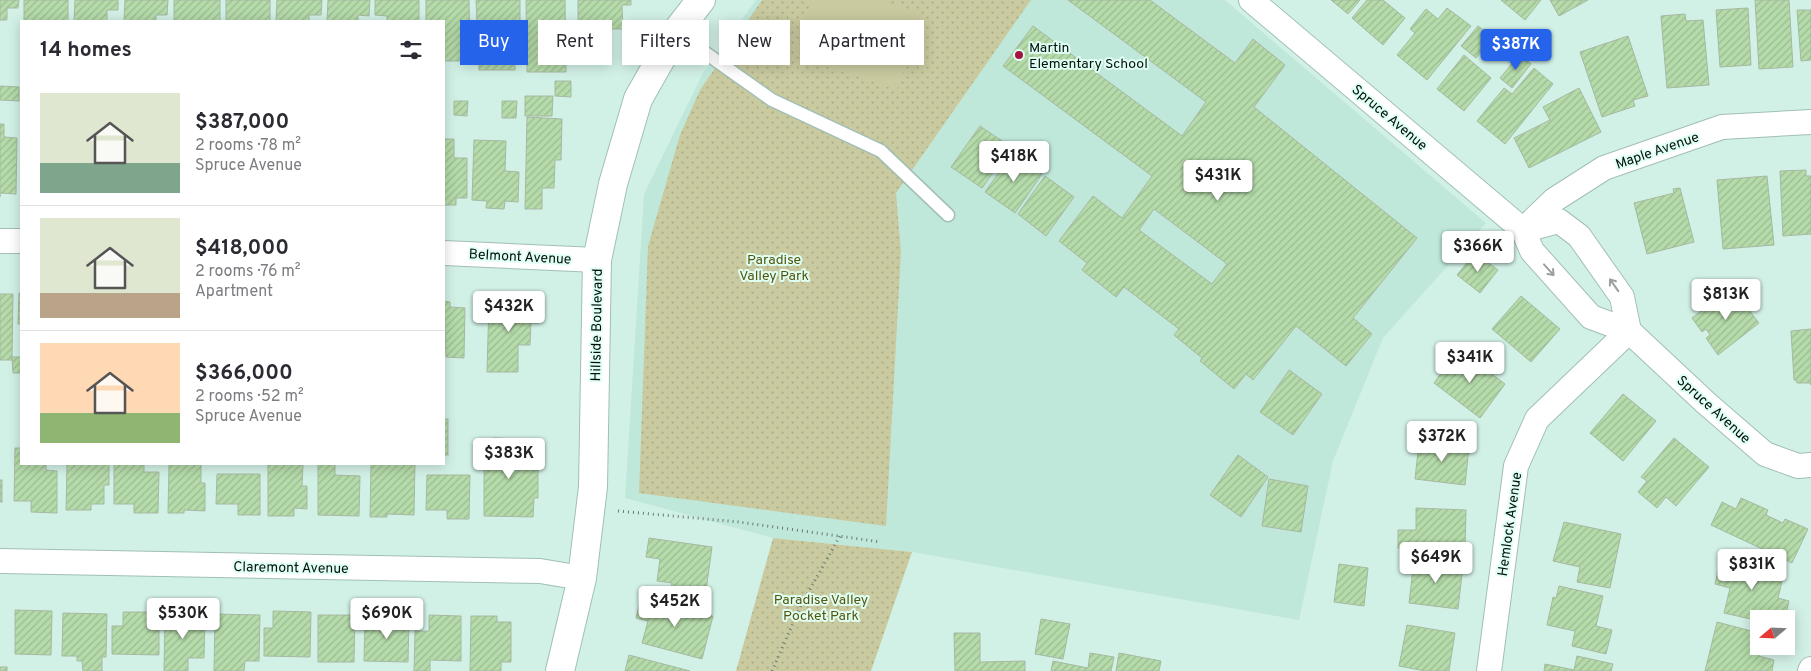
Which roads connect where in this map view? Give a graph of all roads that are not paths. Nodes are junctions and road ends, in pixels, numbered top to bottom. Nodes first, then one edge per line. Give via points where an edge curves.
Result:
1 (701, 0) edge
2 (1256, 1) edge
3 (685, 20) edge
4 (709, 55) edge
5 (657, 65) edge
6 (1811, 122) edge
7 (948, 215) dead end
8 (1523, 230) junction
9 (0, 241) edge
10 (20, 241) edge
11 (445, 252) edge
12 (597, 260) junction
13 (1629, 331) junction
14 (1811, 465) edge
15 (0, 561) edge
16 (582, 578) junction
17 (560, 671) edge
18 (1490, 671) edge

1 - 3 street, Hillside Boulevard
2 - 8 street, Spruce Avenue
4 - 7 lane via 772,100 881,151
5 - 12 street, Hillside Boulevard via 638,99 613,184
6 - 8 street, Maple Avenue via 1722,128 1604,168 1554,200
8 -> 13 street, Spruce Avenue via 1532,252 1591,317
13 -> 8 street via 1622,297 1579,236 1559,222
9 - 10 street
11 - 12 street, Belmont Avenue
12 - 16 street, Hillside Boulevard via 593,487
13 - 14 street, Spruce Avenue via 1765,454 1798,466
13 - 18 street, Hemlock Avenue via 1537,419 1516,466
15 - 16 street, Claremont Avenue via 540,571
16 - 17 street, Hillside Boulevard

